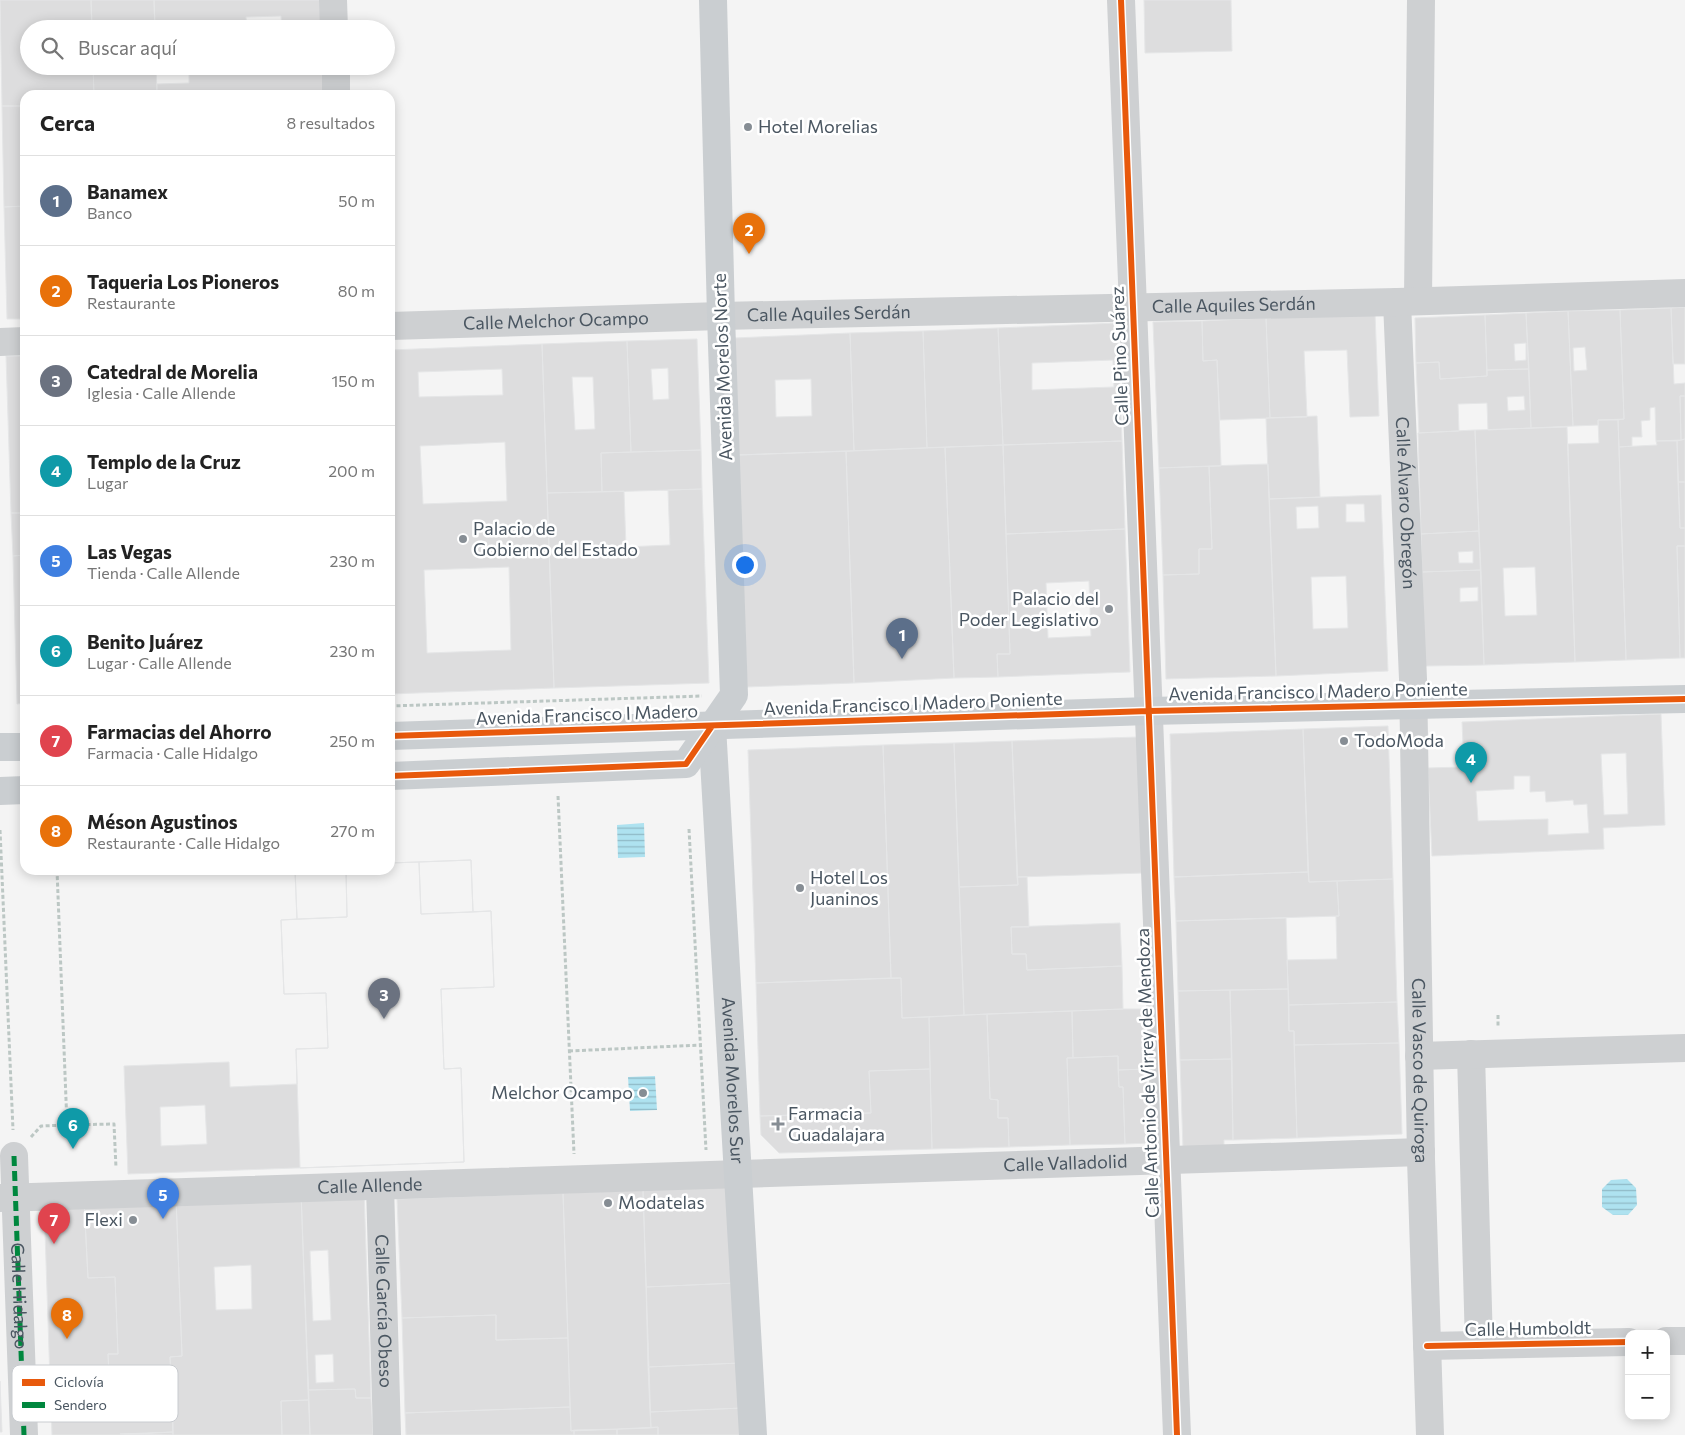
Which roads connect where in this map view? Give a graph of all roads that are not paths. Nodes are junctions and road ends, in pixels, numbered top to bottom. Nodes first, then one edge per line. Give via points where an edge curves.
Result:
1 (333, 0) edge
2 (713, 0) edge
3 (1121, 0) edge
4 (1421, 0) edge
5 (334, 20) edge
6 (336, 75) edge
7 (336, 90) edge
8 (1685, 293) edge
9 (1407, 301) junction
10 (1133, 308) junction
11 (721, 316) junction
12 (395, 326) edge
13 (20, 341) edge
14 (0, 342) edge
15 (1685, 699) edge
16 (1414, 705) junction
17 (1150, 710) junction
18 (712, 726) junction
19 (395, 736) edge
20 (0, 747) edge
21 (20, 747) edge
22 (395, 776) edge
23 (20, 790) edge
24 (0, 791) edge
25 (1685, 1048) edge
26 (1471, 1054) junction
27 (1419, 1056) junction
28 (1421, 1152) junction
29 (14, 1156) road end
30 (1167, 1160) junction
31 (740, 1174) junction
32 (380, 1186) junction
33 (7, 1198) edge
34 (1685, 1341) edge
35 (1625, 1342) edge
36 (1670, 1342) edge
37 (1479, 1345) junction
38 (1427, 1346) junction
39 (19, 1365) edge
40 (23, 1422) edge
41 (24, 1435) edge
42 (387, 1435) edge
43 (754, 1435) edge
44 (1177, 1435) edge
45 (1430, 1435) edge

1 - 5 street
2 - 11 main road, Avenida Morelos Norte
3 - 10 street, Calle Pino Suárez
4 - 9 street, Calle Álvaro Obregón
6 - 7 street
8 - 9 street, Calle Aquiles Serdán
9 - 10 street, Calle Aquiles Serdán
9 - 16 street, Calle Álvaro Obregón
10 - 11 street, Calle Aquiles Serdán
10 - 17 street, Calle Pino Suárez
11 - 12 street, Calle Melchor Ocampo
11 - 18 main road, Avenida Morelos Norte via 734,695
13 - 14 street
15 - 16 main road, Avenida Francisco I Madero Poniente
16 - 17 main road, Avenida Francisco I Madero Poniente
16 - 27 street, Calle Vasco de Quiroga
17 - 18 main road, Avenida Francisco I Madero Poniente
17 - 30 street, Calle Antonio de Virrey de Mendoza
18 - 19 main road, Avenida Francisco I Madero
18 - 22 main road, Avenida Francisco I Madero via 686,764
18 - 31 main road, Avenida Morelos Sur
20 - 21 main road
23 - 24 main road
25 - 26 street
26 - 27 street
26 - 37 street
27 - 28 street, Calle Vasco de Quiroga
28 - 30 street, Calle Valladolid
28 - 38 street, Calle Vasco de Quiroga
29 - 33 street, Calle Hidalgo
30 - 31 street, Calle Valladolid
30 - 44 street, Calle Antonio de Virrey de Mendoza
31 - 32 street, Calle Allende
31 - 43 main road, Avenida Morelos Sur
32 - 33 street, Calle Allende
32 - 42 street, Calle García Obeso
33 - 39 street, Calle Hidalgo
34 - 36 street
35 - 37 street, Calle Humboldt
37 - 38 street, Calle Humboldt
38 - 45 street, Calle Vasco de Quiroga
40 - 41 street, Calle Hidalgo

